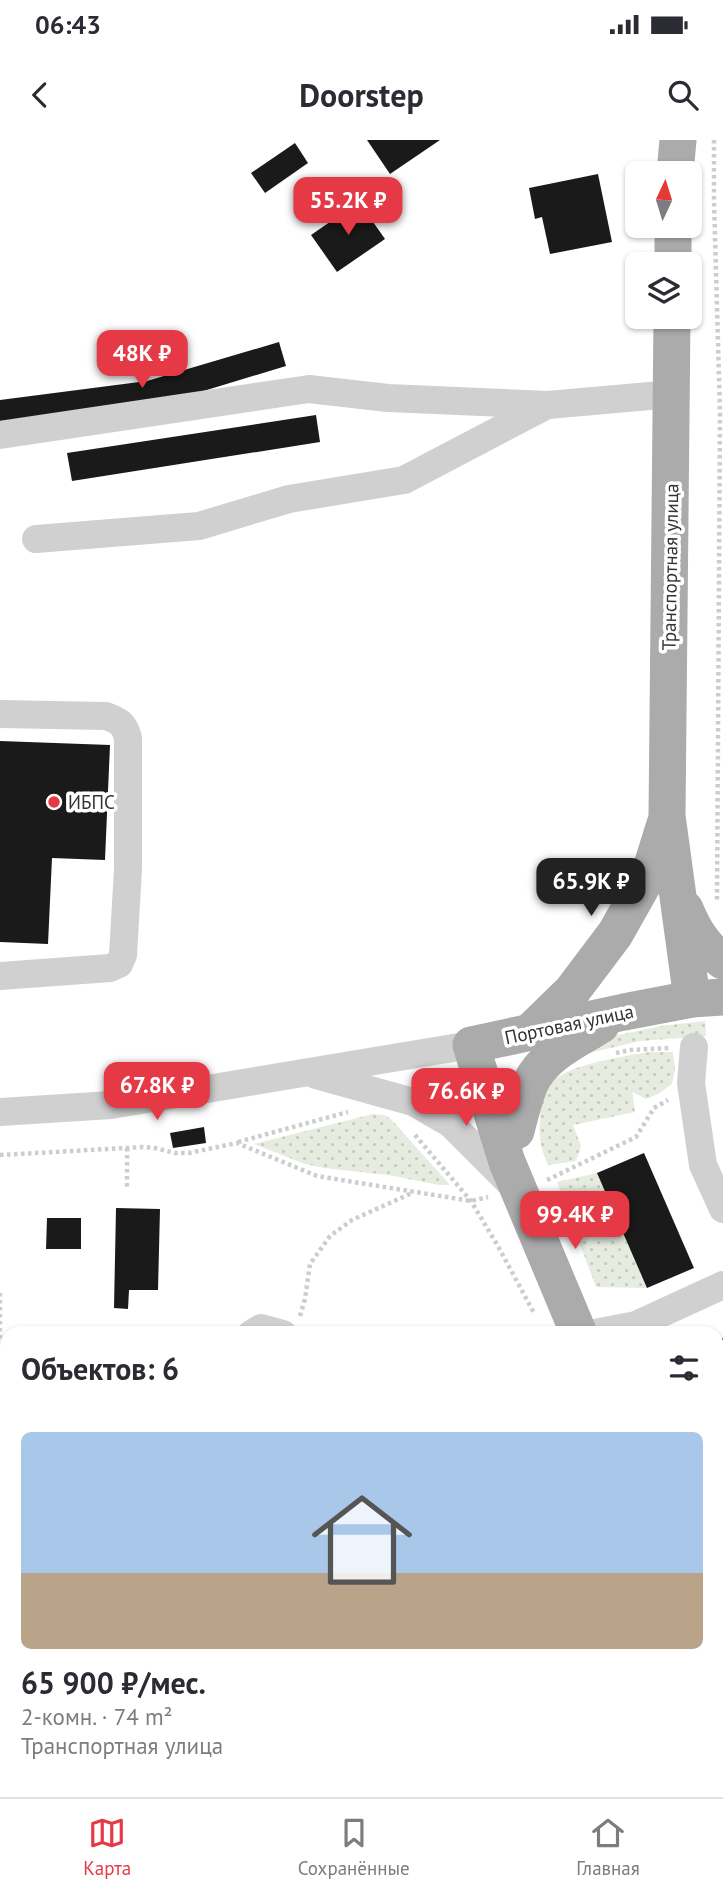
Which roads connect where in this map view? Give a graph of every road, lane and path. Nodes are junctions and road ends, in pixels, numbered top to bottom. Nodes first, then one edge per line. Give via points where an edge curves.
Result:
1 (678, 140) edge
2 (715, 140) edge
3 (676, 161) edge
4 (673, 329) edge
5 (672, 394) junction
6 (548, 405) junction
7 (0, 435) edge
8 (36, 539) dead end
9 (0, 714) edge
10 (667, 817) junction
11 (677, 889) junction
12 (720, 959) edge
13 (0, 976) edge
14 (707, 998) edge
15 (624, 1012) junction
16 (532, 1030) junction
17 (471, 1045) junction
18 (694, 1046) joint
19 (606, 1055) dead end
20 (306, 1073) junction
21 (691, 1083) junction
22 (356, 1110) dead end
23 (0, 1112) edge
24 (516, 1131) junction
25 (415, 1135) dead end
26 (237, 1143) junction
27 (127, 1148) junction
28 (0, 1155) edge
29 (127, 1188) dead end
30 (519, 1191) junction
31 (414, 1193) junction
32 (471, 1201) junction
33 (723, 1209) edge
34 (723, 1284) edge
35 (0, 1293) edge
36 (538, 1321) dead end
37 (291, 1326) edge
38 (576, 1326) edge
39 (631, 1326) edge
40 (0, 1339) edge

1 - 3 main road
2 - 12 path
4 - 5 main road, Транспортная улица
5 - 6 street
5 - 10 main road, Транспортная улица
6 - 7 street via 388,398 309,389
6 - 8 street via 404,480 289,499 199,526
9 - 13 street via 106,716 125,727 128,869 124,956 119,964
10 - 11 main road, Транспортная улица
10 - 16 main road, Транспортная улица via 650,872 615,934 572,991
11 - 12 main road via 696,933
11 - 14 main road, Транспортная улица
14 - 15 main road, Портовая улица
15 - 16 main road, Портовая улица
15 - 24 main road via 544,1063 531,1082
16 - 17 main road, Портовая улица
16 - 24 main road via 519,1087
17 - 20 street, Портовая улица
17 - 30 main road
18 - 19 path
18 - 21 street
20 - 23 street, Портовая улица via 111,1105
20 - 30 street via 413,1102 451,1124
21 - 30 path via 654,1108 636,1137
21 - 33 street via 703,1165
22 - 26 path
24 - 30 main road
25 - 32 path
26 - 27 path via 189,1153
26 - 31 path via 317,1176
27 - 28 path
27 - 29 path
30 - 32 path
30 - 38 main road
31 - 32 path
31 - 37 path via 352,1220 330,1236 310,1264 300,1318
32 - 36 path
34 - 39 street
35 - 40 path

